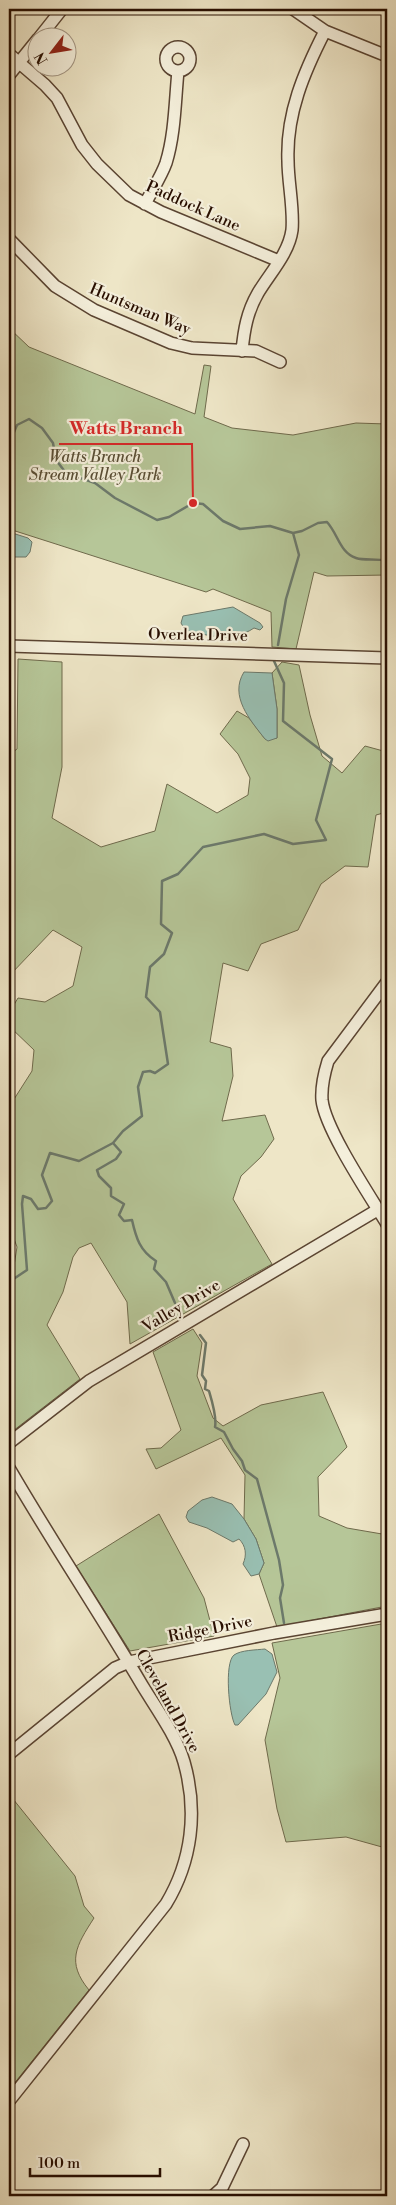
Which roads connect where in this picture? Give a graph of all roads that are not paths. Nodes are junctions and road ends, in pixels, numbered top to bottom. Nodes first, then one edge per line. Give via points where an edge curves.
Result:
1 (62, 9) edge
2 (294, 9) edge
3 (46, 28) edge
4 (325, 31) junction
5 (28, 51) edge
6 (9, 54) edge
7 (387, 56) edge
8 (19, 62) junction
9 (178, 71) dead end
10 (9, 75) edge
11 (145, 204) junction
12 (9, 240) edge
13 (279, 261) junction
14 (242, 351) junction
15 (280, 362) dead end
16 (9, 646) edge
17 (387, 658) edge
18 (387, 982) edge
19 (379, 1209) junction
20 (387, 1224) edge
21 (9, 1443) edge
22 (9, 1468) edge
23 (387, 1614) edge
24 (129, 1662) junction
25 (9, 1754) edge
26 (9, 2101) edge
27 (243, 2144) dead end
28 (213, 2196) edge

1 - 3 street
2 - 4 street
4 - 7 street
4 - 13 street via 305,72 293,111 288,159 292,229
5 - 8 street
6 - 8 street, Paddock Lane
8 - 10 street
8 - 11 street, Paddock Lane via 57,98 97,164 129,195
9 - 11 street via 170,147 161,175
11 - 13 street, Paddock Lane
12 - 14 street, Huntsman Way via 55,286 94,310 170,343 192,348
13 - 14 street via 250,309
14 - 15 street, Huntsman Way via 256,351
16 - 17 street, Overlea Drive
18 - 19 street via 328,1061 322,1086 322,1100 329,1122
19 - 20 street
19 - 21 street, Valley Drive via 88,1381
22 - 24 street, Cleveland Drive
23 - 24 street, Ridge Drive
24 - 25 street, Ridge Drive via 115,1668
24 - 26 street, Cleveland Drive via 184,1760 192,1824 184,1864 174,1891 152,1923
27 - 28 street via 222,2188

